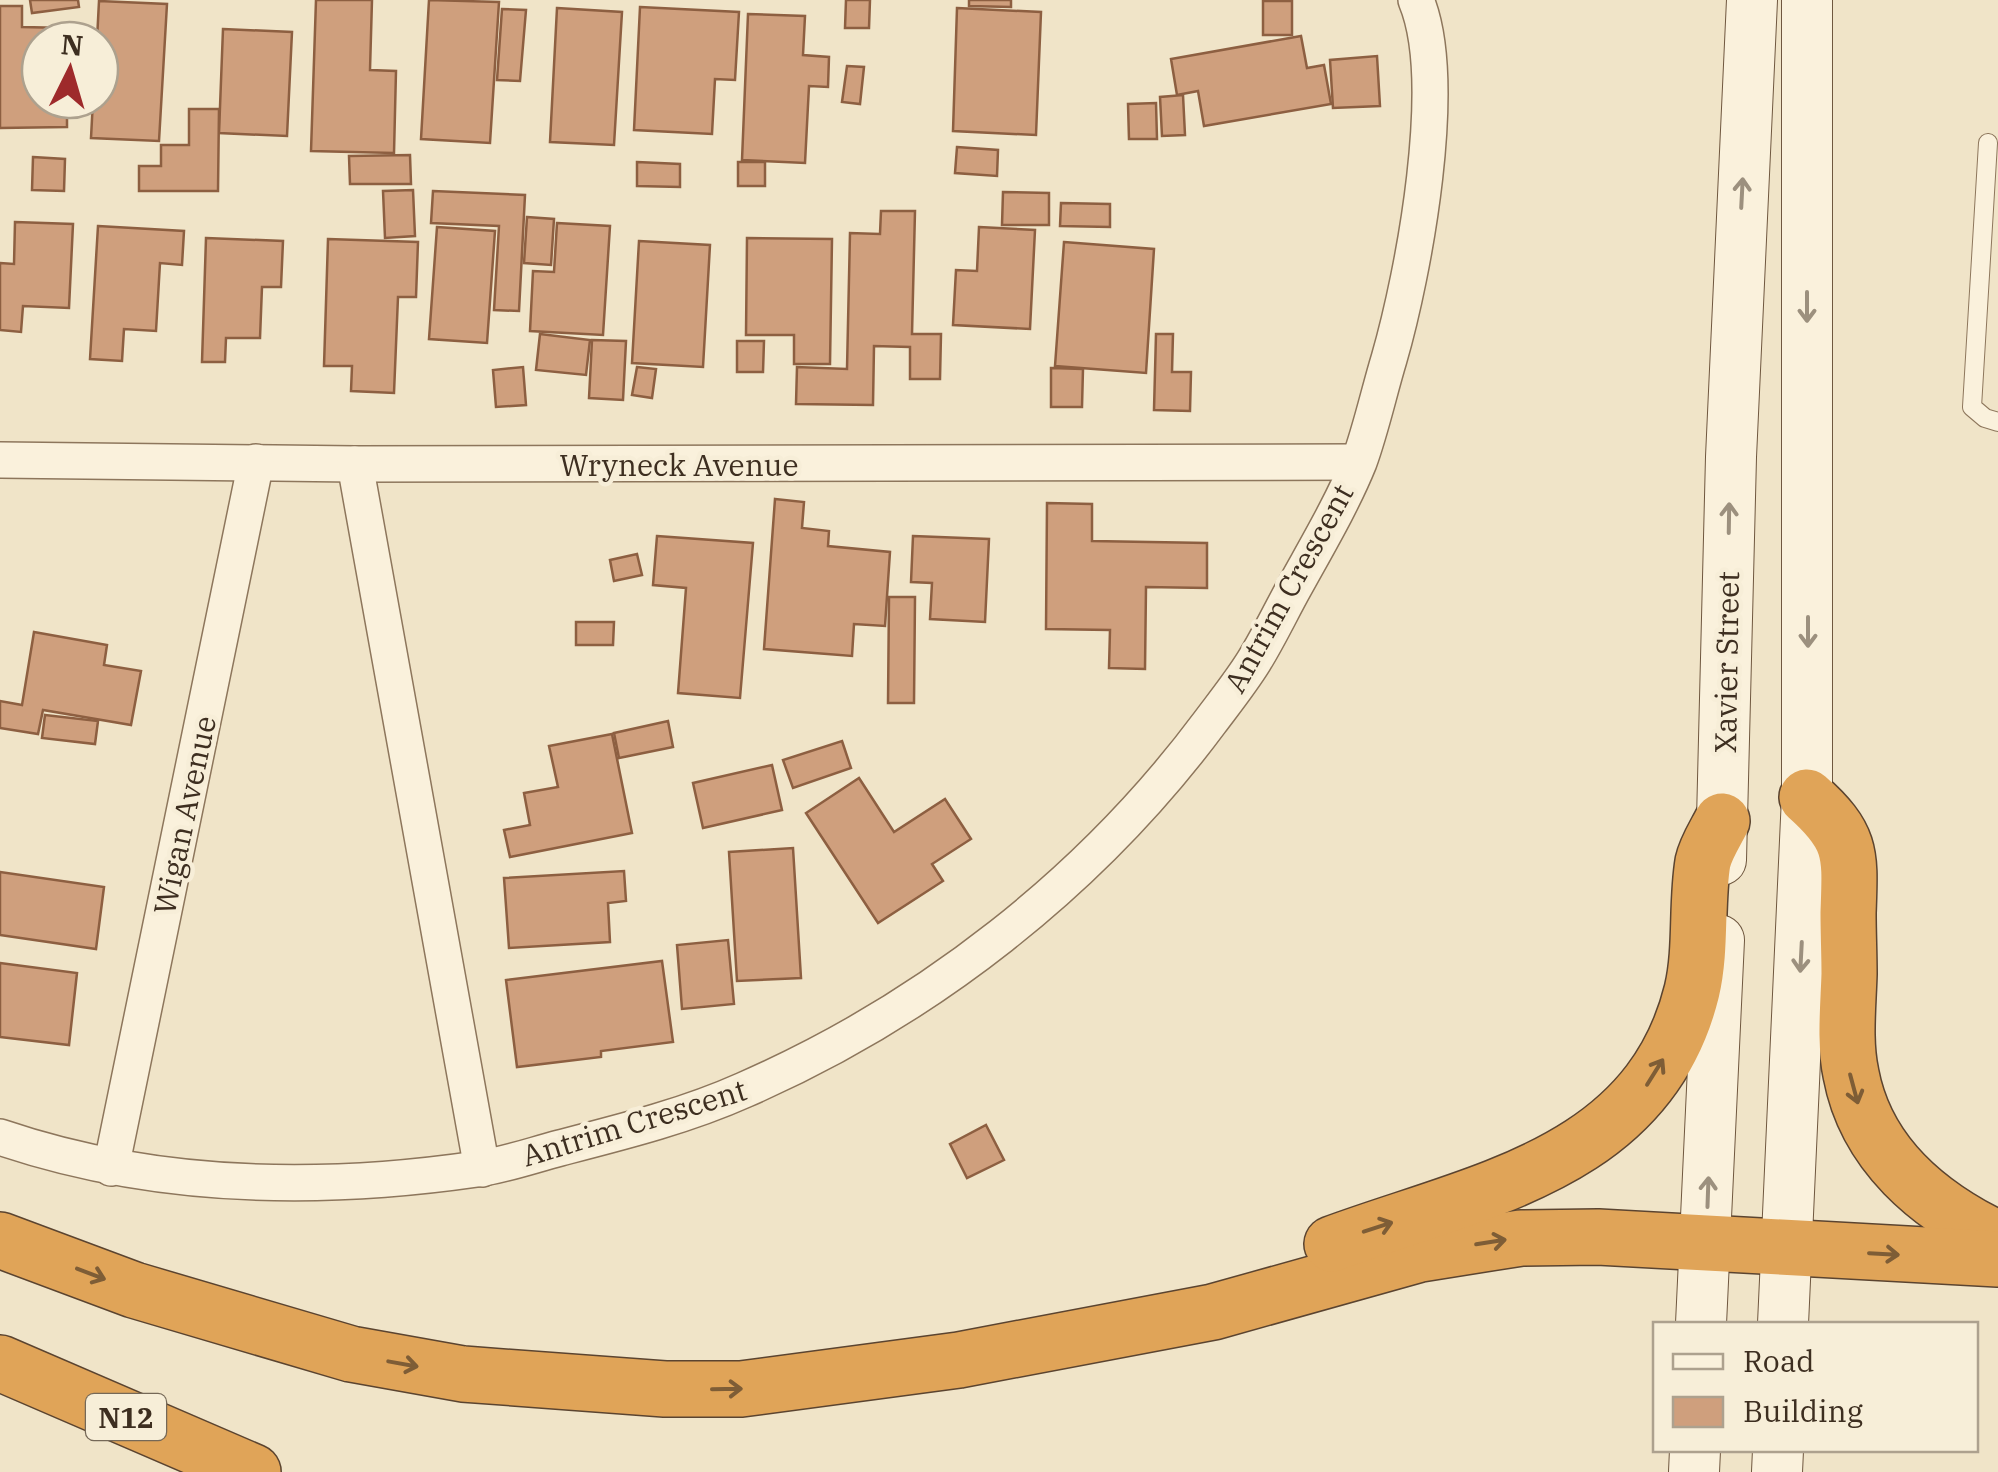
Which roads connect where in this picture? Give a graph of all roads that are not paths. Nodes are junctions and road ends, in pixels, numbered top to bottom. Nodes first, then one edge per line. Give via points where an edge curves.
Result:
1 (1416, 0) edge
2 (1752, 0) edge
3 (1807, 0) edge
4 (1832, 0) edge
5 (1805, 88) junction
6 (1988, 143) dead end
7 (1998, 422) edge
8 (0, 460) edge
9 (256, 462) junction
10 (1358, 462) junction
11 (355, 464) junction
12 (1807, 797) junction
13 (1722, 820) junction
14 (0, 1136) edge
15 (111, 1168) junction
16 (482, 1168) junction
17 (0, 1240) edge
18 (1998, 1240) edge
19 (1706, 1244) junction
20 (1786, 1249) junction
21 (1998, 1259) edge
22 (1701, 1322) edge
23 (1783, 1322) edge
24 (1090, 1334) junction
25 (0, 1362) edge
26 (253, 1472) edge

1 - 10 street, Antrim Crescent via 1426,24 1432,82 1422,187 1397,330
13 -> 2 main road, Xavier Street
3 - 5 main road
4 - 5 main road
5 -> 12 main road
6 - 7 lane via 1972,407
8 - 9 street, Wryneck Avenue
9 - 11 street, Wryneck Avenue
9 - 15 street, Wigan Avenue
10 - 11 street, Wryneck Avenue
10 - 16 street, Antrim Crescent via 1252,664 1188,752 1046,901 852,1037 742,1091 632,1130
11 - 16 street
12 -> 18 highway via 1833,820 1849,858 1847,1017 1859,1106 1906,1179 1957,1219
12 -> 20 main road
19 -> 13 main road, Xavier Street
24 -> 13 highway via 1479,1195 1592,1140 1656,1074 1684,1018 1693,987 1704,858
14 - 15 street, Antrim Crescent
15 - 16 street, Antrim Crescent via 210,1181 319,1182
17 -> 24 highway via 134,1290 351,1354 536,1381 740,1389 959,1360
19 - 20 highway
19 - 22 main road, Xavier Street
24 -> 19 highway via 1213,1312 1420,1254 1520,1238
20 -> 21 highway
20 - 23 main road
25 - 26 highway, N12

